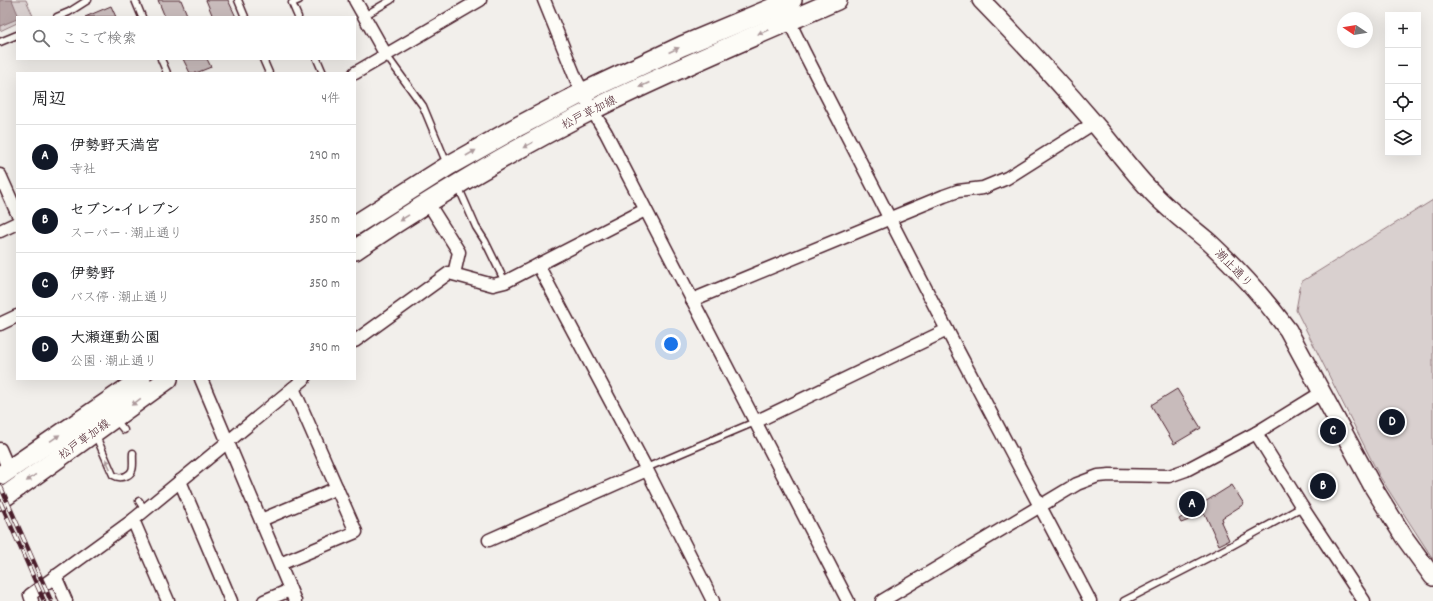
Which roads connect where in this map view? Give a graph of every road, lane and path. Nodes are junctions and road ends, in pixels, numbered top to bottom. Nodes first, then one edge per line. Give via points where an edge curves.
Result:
1 (88, 0) edge
2 (135, 0) edge
3 (238, 0) edge
4 (299, 0) edge
5 (355, 0) edge
6 (391, 0) edge
7 (480, 0) edge
8 (544, 0) edge
9 (837, 0) edge
10 (981, 0) edge
11 (785, 7) edge
12 (59, 16) edge
13 (142, 16) edge
14 (245, 16) edge
15 (298, 16) edge
16 (364, 16) junction
17 (16, 35) edge
18 (0, 42) edge
19 (386, 55) junction
20 (161, 60) edge
21 (263, 60) edge
22 (317, 60) edge
23 (167, 72) edge
24 (269, 72) edge
25 (323, 72) edge
26 (356, 72) edge
27 (582, 93) junction
28 (592, 110) junction
29 (1094, 123) junction
30 (448, 166) junction
31 (0, 175) edge
32 (457, 185) junction
33 (428, 203) junction
34 (645, 210) junction
35 (16, 211) edge
36 (890, 218) junction
37 (16, 223) edge
38 (356, 224) edge
39 (0, 231) edge
40 (356, 249) edge
41 (538, 265) junction
42 (454, 274) junction
43 (505, 282) junction
44 (692, 300) junction
45 (16, 316) edge
46 (0, 324) edge
47 (947, 330) junction
48 (356, 340) edge
49 (140, 380) edge
50 (167, 380) edge
51 (201, 380) edge
52 (303, 380) edge
53 (293, 388) junction
54 (1321, 393) junction
55 (755, 422) junction
56 (94, 432) junction
57 (1256, 433) junction
58 (227, 442) junction
59 (0, 449) edge
60 (133, 453) dead end
61 (646, 469) junction
62 (4, 473) edge
63 (180, 481) junction
64 (337, 488) junction
65 (0, 500) edge
66 (1040, 506) junction
67 (1302, 507) junction
68 (133, 520) junction
69 (261, 520) junction
70 (489, 540) dead end
71 (280, 564) junction
72 (55, 576) junction
73 (1433, 577) edge
74 (293, 595) edge
75 (32, 601) edge
76 (66, 601) edge
77 (168, 601) edge
78 (231, 601) edge
79 (264, 601) edge
80 (713, 601) edge
81 (848, 601) edge
82 (882, 601) edge
83 (1090, 601) edge
84 (1124, 601) edge
85 (1364, 601) edge

1 - 12 lane
2 - 13 lane
3 - 14 lane
4 - 15 lane via 292,3
5 - 16 street
6 - 16 lane
7 - 19 street
8 - 27 street
9 - 11 main road, 松戸草加線
10 - 29 street, 潮止通り
27 -> 11 main road, 松戸草加線 via 682,46
11 -> 28 main road, 松戸草加線 via 694,61
11 - 36 street via 805,54
16 - 19 street
17 - 18 lane
19 - 26 street
19 - 30 lane via 423,106
20 - 23 lane
21 - 24 lane
22 - 25 lane
27 - 28 street
30 -> 27 main road, 松戸草加線
28 -> 32 main road, 松戸草加線
28 - 34 street
29 - 36 street via 1007,178 988,186 951,194
29 - 54 street, 潮止通り via 1149,190 1237,269 1272,308 1288,330
30 - 38 main road, 松戸草加線
31 - 35 street
32 - 33 main road, 松戸草加線
32 - 43 lane via 476,228
33 -> 40 main road, 松戸草加線
33 - 42 street via 459,252
34 - 41 street
34 - 44 street
36 - 44 street
36 - 47 street
37 - 39 street
41 - 43 street
41 - 61 street
42 - 43 street via 493,285
42 - 48 street via 449,273
44 - 55 street
45 - 46 street
47 - 55 street
47 - 66 street
62 -> 49 main road, 松戸草加線
50 -> 56 main road, 松戸草加線 via 119,424
51 - 58 street
52 - 53 street
53 - 58 street
53 - 64 street
54 - 57 street
54 - 73 street, 潮止通り via 1373,487
55 - 61 lane
55 - 81 street
60 -> 56 lane via 132,473 122,478 113,475
56 -> 65 main road, 松戸草加線
57 - 66 street via 1186,470 1169,476 1098,476 1077,484
57 - 67 street
58 - 63 street
58 - 69 street
59 - 62 street
61 - 70 street
61 - 80 street
63 - 68 street via 142,506
63 - 78 street
64 - 69 street
64 - 71 street via 356,532
66 - 82 street
66 - 83 street
67 - 84 lane
67 - 85 street
68 - 72 street
68 - 77 street
69 - 71 street
71 - 74 street
72 - 75 street via 30,595
72 - 76 street
74 - 79 street

